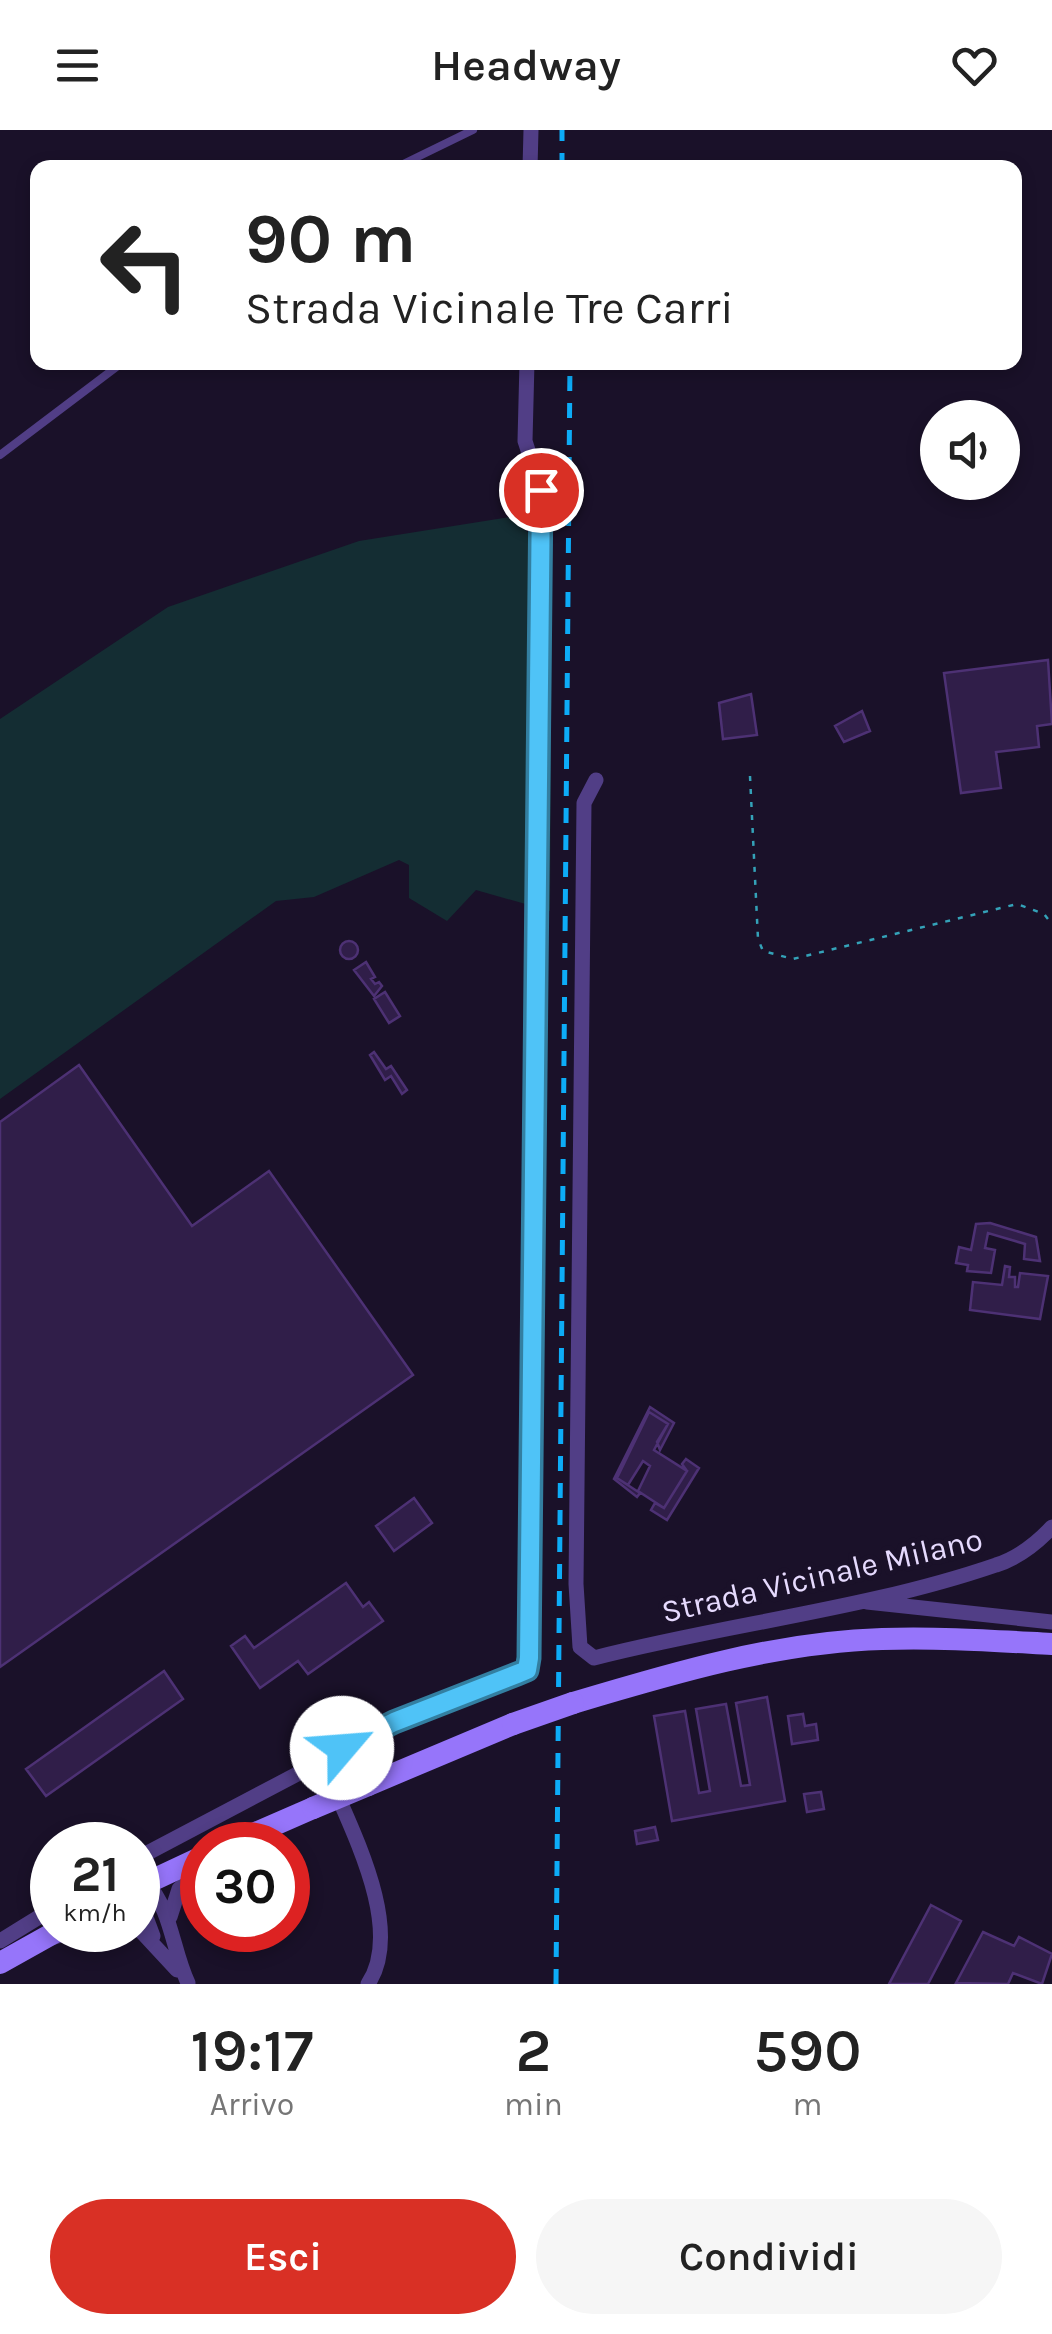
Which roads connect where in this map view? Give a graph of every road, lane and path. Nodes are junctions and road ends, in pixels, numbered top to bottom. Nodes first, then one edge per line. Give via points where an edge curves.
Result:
1 (473, 130) edge
2 (531, 130) edge
3 (411, 160) edge
4 (530, 160) edge
5 (113, 370) edge
6 (527, 370) edge
7 (0, 456) edge
8 (750, 776) dead end
9 (596, 780) dead end
10 (1052, 924) edge
11 (1052, 1527) edge
12 (860, 1601) junction
13 (1052, 1622) edge
14 (1052, 1631) edge
15 (882, 1639) junction
16 (1052, 1644) edge
17 (322, 1759) junction
18 (281, 1822) edge
19 (160, 1846) edge
20 (180, 1887) edge
21 (160, 1899) edge
22 (30, 1922) edge
23 (169, 1926) junction
24 (0, 1940) edge
25 (30, 1946) edge
26 (160, 1949) edge
27 (0, 1963) edge
28 (189, 1983) edge
29 (368, 1984) edge

1 - 3 lane
2 - 4 street
5 - 7 lane
6 - 17 street via 525,441 541,490 543,538 529,1658 527,1670 394,1722
8 - 10 path via 763,952 793,960 1017,904
9 - 12 street, Strada Vicinale Milano via 584,803 580,1647 594,1658
11 - 12 street, Strada Vicinale Milano via 996,1565
12 - 13 street
14 - 15 main road via 925,1628
15 - 16 main road
15 - 18 main road, bridge via 724,1662 573,1703
17 - 19 street
17 - 29 street via 380,1909 384,1946
20 - 23 street
21 - 23 street
22 - 24 street
23 - 28 street
25 - 27 main road
26 - 28 street

